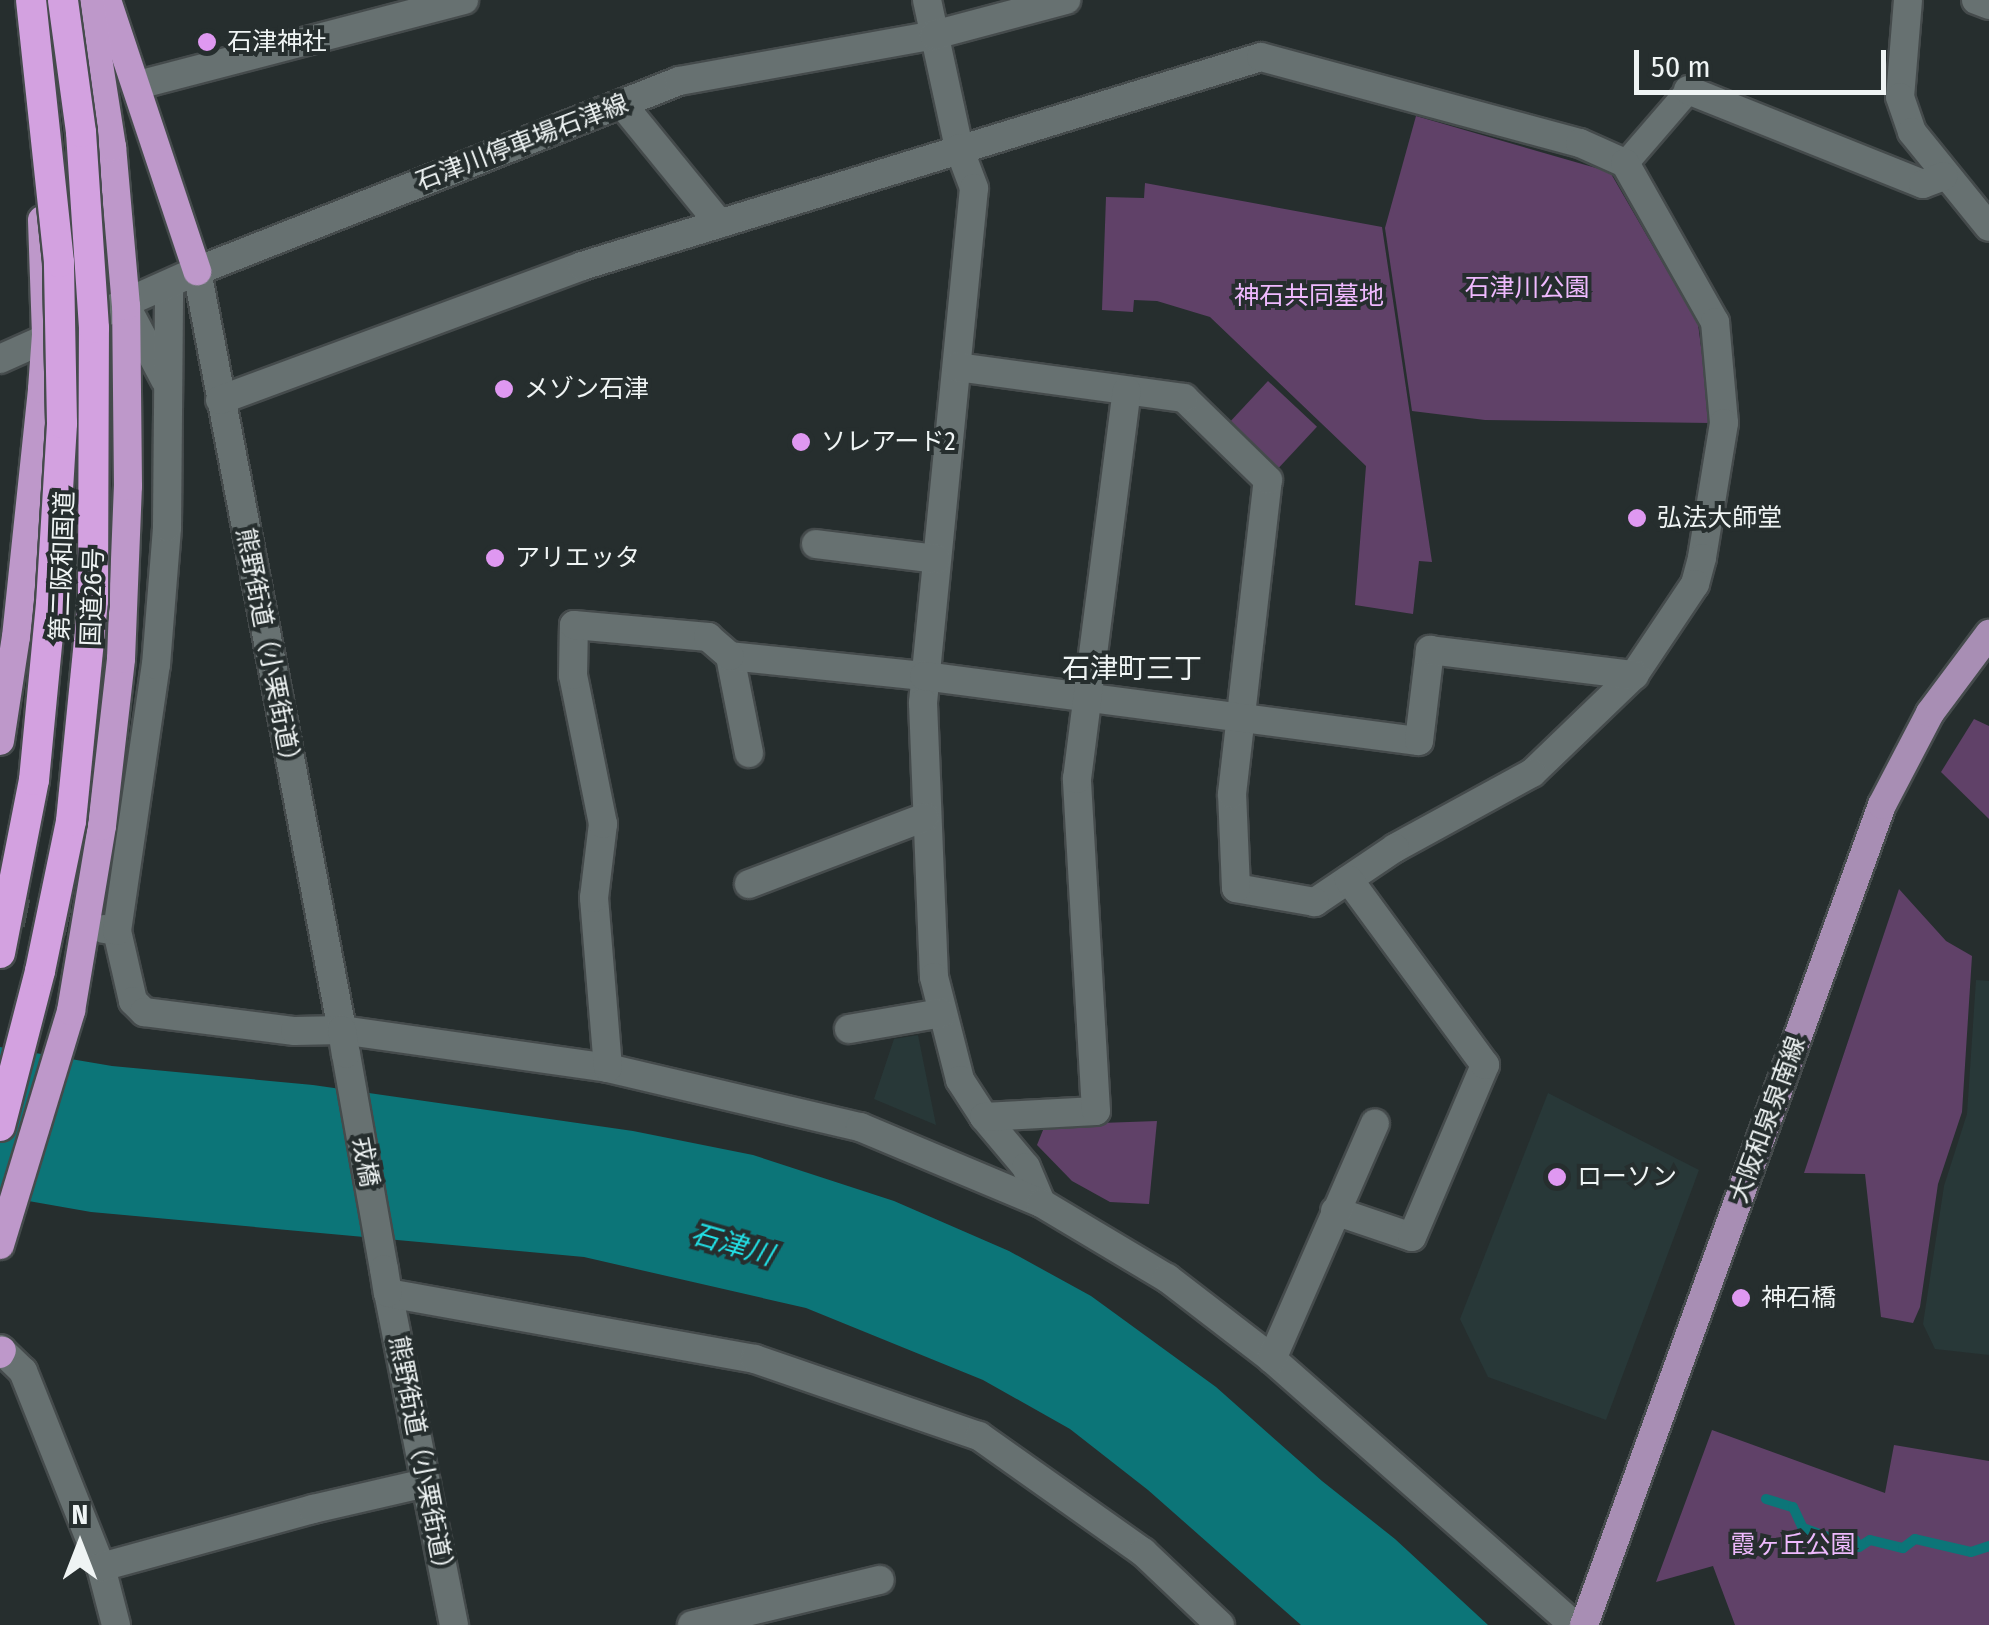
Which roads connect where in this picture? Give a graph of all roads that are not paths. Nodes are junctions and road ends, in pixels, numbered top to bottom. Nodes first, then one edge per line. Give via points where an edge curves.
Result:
1 (18, 0) edge
2 (31, 0) edge
3 (63, 0) edge
4 (90, 0) edge
5 (107, 0) edge
6 (464, 0) edge
7 (927, 0) edge
8 (1066, 0) edge
9 (1908, 0) edge
10 (1976, 0) edge
11 (1989, 5) edge
12 (934, 35) junction
13 (138, 84) junction
14 (1688, 90) joint
15 (622, 104) junction
16 (958, 148) junction
17 (1625, 163) junction
18 (1944, 176) junction
19 (719, 222) junction
20 (1989, 227) edge
21 (196, 271) junction
22 (169, 286) junction
23 (126, 306) junction
24 (46, 336) junction
25 (0, 359) edge
26 (957, 367) junction
27 (167, 384) junction
28 (1127, 391) junction
29 (220, 400) junction
30 (816, 544) dead end
31 (936, 559) junction
32 (1989, 634) edge
33 (730, 656) junction
34 (1634, 675) junction
35 (924, 676) junction
36 (1087, 698) junction
37 (1241, 718) junction
38 (0, 741) edge
39 (749, 753) dead end
40 (925, 817) junction
41 (1349, 880) junction
42 (749, 884) dead end
43 (0, 953) edge
44 (942, 1014) junction
45 (848, 1029) dead end
46 (344, 1042) junction
47 (608, 1068) junction
48 (984, 1117) junction
49 (1375, 1123) dead end
50 (0, 1126) edge
51 (1041, 1204) junction
52 (1335, 1211) junction
53 (0, 1245) edge
54 (386, 1281) junction
55 (1, 1351) edge
56 (1272, 1359) junction
57 (426, 1484) junction
58 (101, 1567) junction
59 (880, 1580) dead end
60 (116, 1625) edge
61 (454, 1625) edge
62 (692, 1625) edge
63 (1220, 1625) edge
64 (1574, 1625) edge
65 (1584, 1625) edge

1 - 24 highway via 41,176
2 - 43 highway, 第二阪和国道, bridge via 59,262 62,423 34,780
3 - 50 highway, 第二阪和国道, bridge via 81,132 94,328 93,601 58,896
4 - 23 highway, 国道26号
5 - 13 highway
6 - 13 street
7 - 12 street
8 - 12 street, 石津川停車場石津線
9 - 18 street via 1900,97 1912,132
10 - 11 street
12 - 15 street, 石津川停車場石津線 via 679,81
12 - 16 street
13 - 21 highway
14 - 17 street
14 - 18 street via 1923,184
15 - 19 street
15 - 21 street, 石津川停車場石津線
16 - 17 street via 1262,56 1580,143
16 - 19 street
16 - 26 street via 974,188
17 - 34 street via 1715,322 1724,423 1695,584
18 - 20 street
19 - 29 street
21 - 22 street, 石津川停車場石津線
21 - 29 street, 熊野街道（小栗街道）
22 - 23 street, 石津川停車場石津線
22 - 27 street
23 - 24 street, 石津川停車場石津線
23 - 27 street
23 - 53 highway, 国道26号 via 121,658 102,826 71,1011
24 - 25 street, 石津川停車場石津線
24 - 38 highway
26 - 28 street
26 - 31 street
27 - 46 street via 167,526 156,665 110,930 133,1000 144,1012
28 - 36 street
28 - 37 street via 1184,398 1268,480
29 - 46 street, 熊野街道（小栗街道）
30 - 31 street
31 - 35 street
32 - 65 main road, 大阪和泉泉南線 via 1930,713 1882,806
33 - 35 street
33 - 39 street
33 - 47 street via 708,637 574,625 573,675 604,824 594,898
34 - 37 street via 1430,650 1419,741
34 - 41 street via 1532,773
35 - 36 street
35 - 40 street
36 - 37 street
36 - 48 street via 1077,779 1096,1111
37 - 41 street via 1232,794 1236,888 1315,902
40 - 42 street
40 - 44 street
41 - 52 street via 1485,1066 1412,1237
44 - 45 street
44 - 48 street via 960,1080
46 - 47 street
46 - 54 street, 戎橋
47 - 51 street via 860,1128
48 - 51 street via 1026,1167
49 - 52 street
51 - 56 street via 1167,1278
52 - 56 street
54 - 57 street, 熊野街道（小栗街道）
54 - 63 street via 755,1359 979,1436 1143,1552
55 - 58 street via 23,1371
56 - 64 street
57 - 58 street
57 - 61 street, 熊野街道（小栗街道）
58 - 60 street
59 - 62 street

